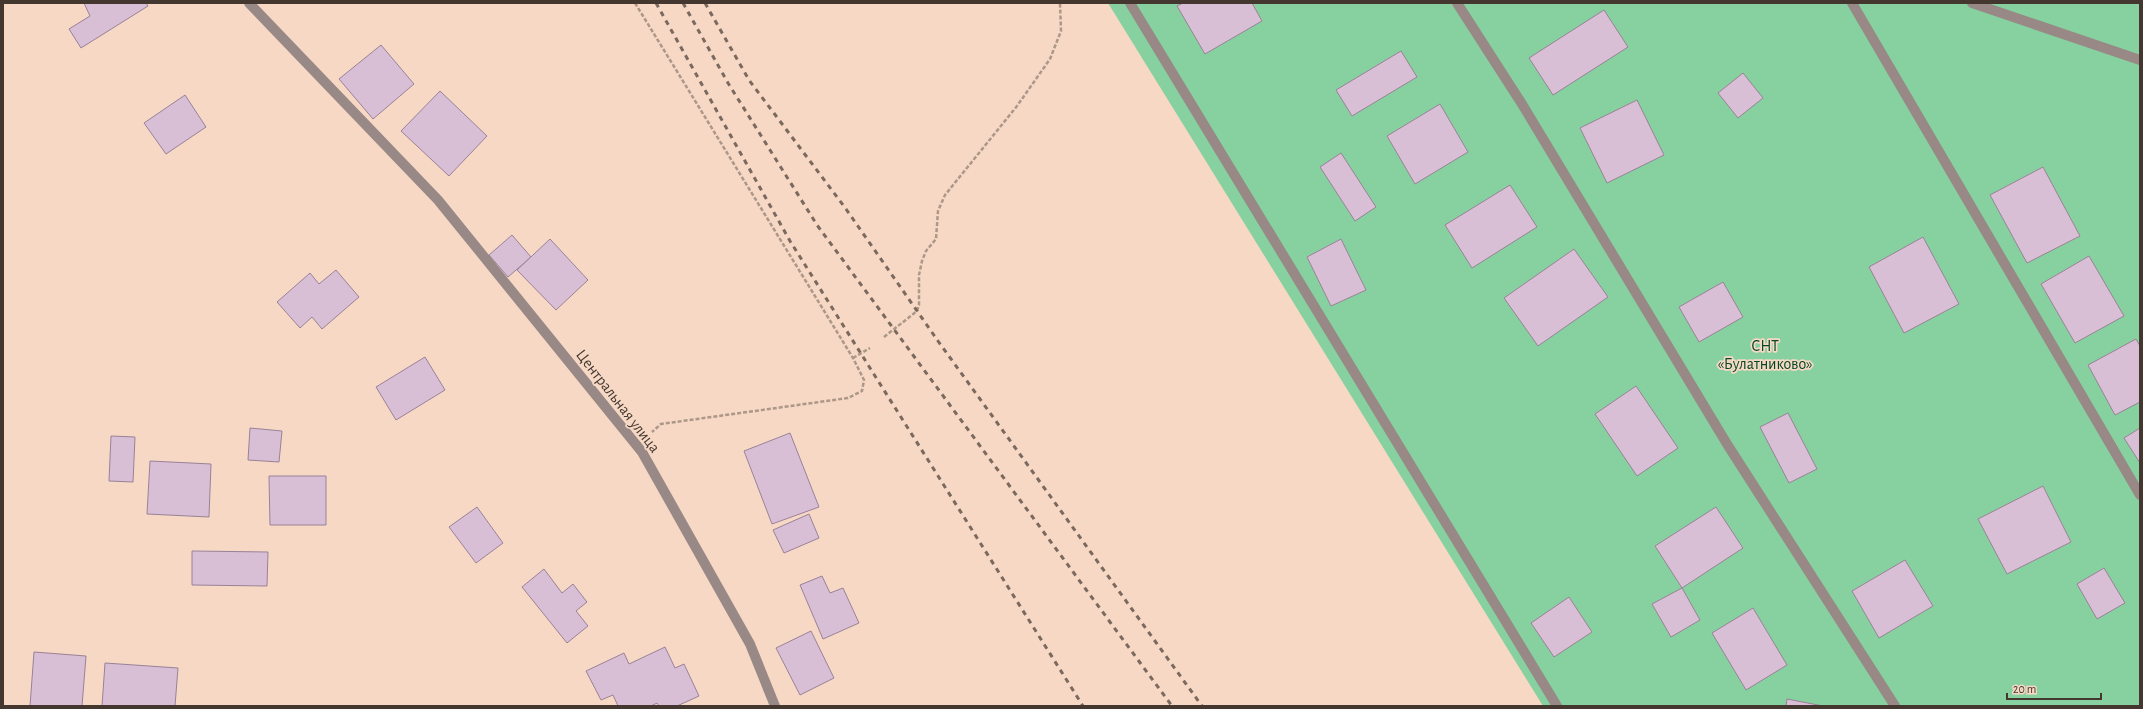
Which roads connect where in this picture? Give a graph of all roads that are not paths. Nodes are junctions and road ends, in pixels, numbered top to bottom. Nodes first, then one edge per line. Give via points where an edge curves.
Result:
1 (249, 3) edge
2 (1130, 3) edge
3 (1457, 3) edge
4 (1852, 3) edge
5 (1972, 3) edge
6 (2140, 60) edge
7 (2140, 495) edge
8 (775, 706) edge
9 (1557, 706) edge
10 (1895, 706) edge

1 - 8 street, Центральная улица via 438,200 642,452 750,644
2 - 9 street
3 - 10 street via 1526,111 1727,444
4 - 7 street
5 - 6 street

